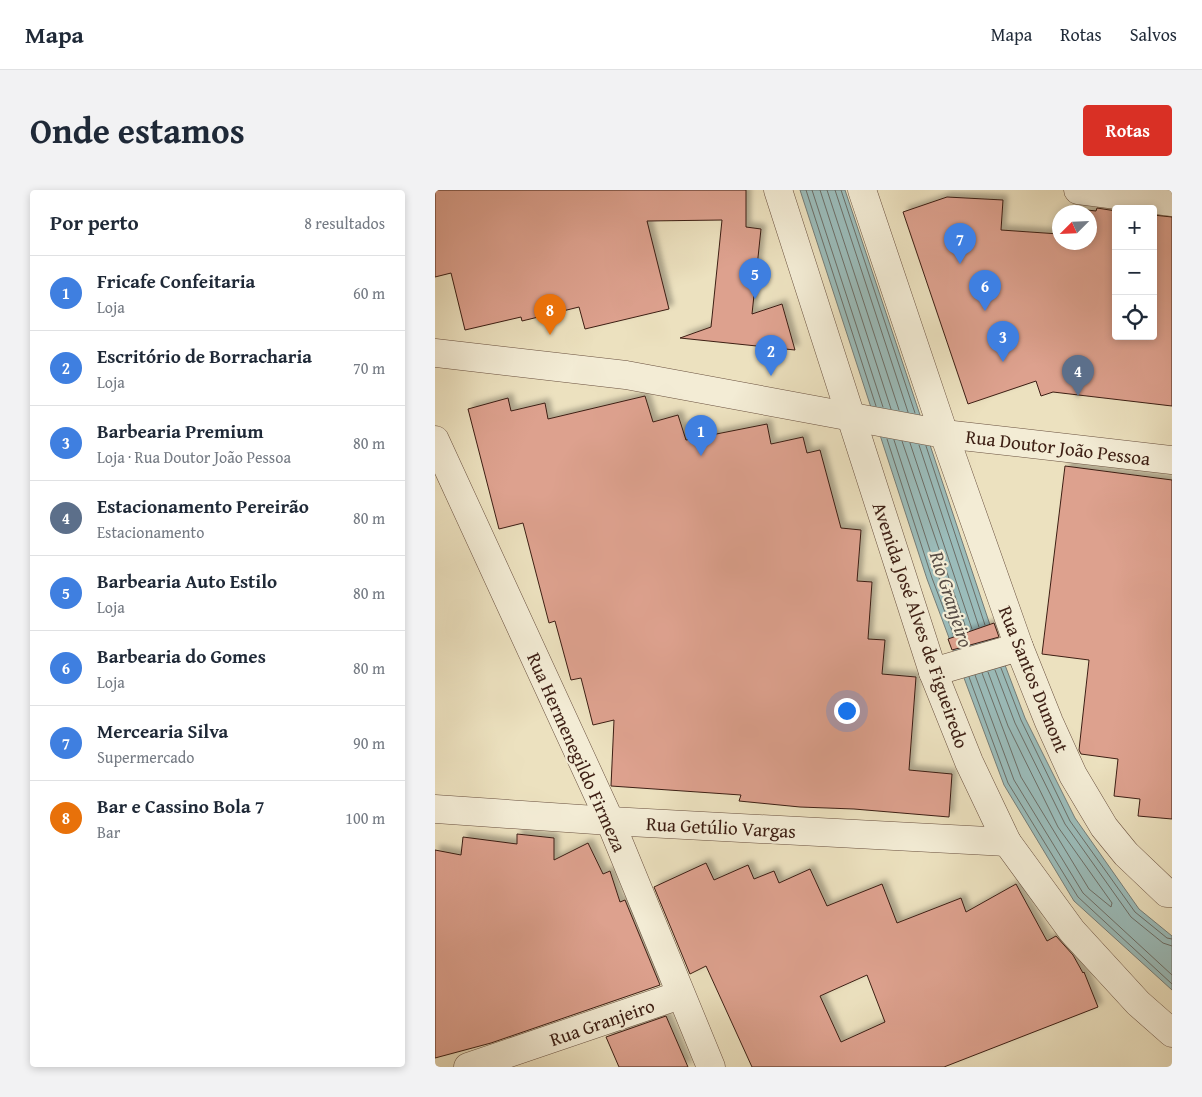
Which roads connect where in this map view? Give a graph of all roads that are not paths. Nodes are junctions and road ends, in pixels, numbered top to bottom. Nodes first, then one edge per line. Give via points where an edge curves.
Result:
1 (778, 190) edge
2 (862, 190) edge
3 (1078, 190) edge
4 (1172, 202) edge
5 (435, 353) edge
6 (858, 419) junction
7 (938, 433) junction
8 (435, 440) edge
9 (1172, 460) edge
10 (1014, 649) junction
11 (942, 670) junction
12 (435, 809) edge
13 (610, 821) junction
14 (1007, 842) junction
15 (1170, 894) edge
16 (680, 996) junction
17 (1172, 1033) edge
18 (468, 1067) edge
19 (711, 1067) edge

1 - 6 street, Avenida José Alves de Figueiredo
2 - 7 street
3 - 4 street
5 - 6 street, Rua Doutor João Pessoa via 626,375
6 - 7 street, Rua Doutor João Pessoa
6 - 11 street, Avenida José Alves de Figueiredo
7 - 9 street, Rua Doutor João Pessoa
7 - 10 street, Rua Santos Dumont
8 - 13 street, Rua Hermenegildo Firmeza
10 - 11 street
10 - 15 street, Rua Santos Dumont via 1073,775 1104,827
11 - 14 street, Avenida José Alves de Figueiredo via 969,762
12 - 13 street, Rua Getúlio Vargas
13 - 14 street, Rua Getúlio Vargas
13 - 16 street, Rua Hermenegildo Firmeza
14 - 17 street, Avenida José Alves de Figueiredo via 1072,931 1138,1003
16 - 18 street, Rua Granjeiro
16 - 19 street, Rua Hermenegildo Firmeza

